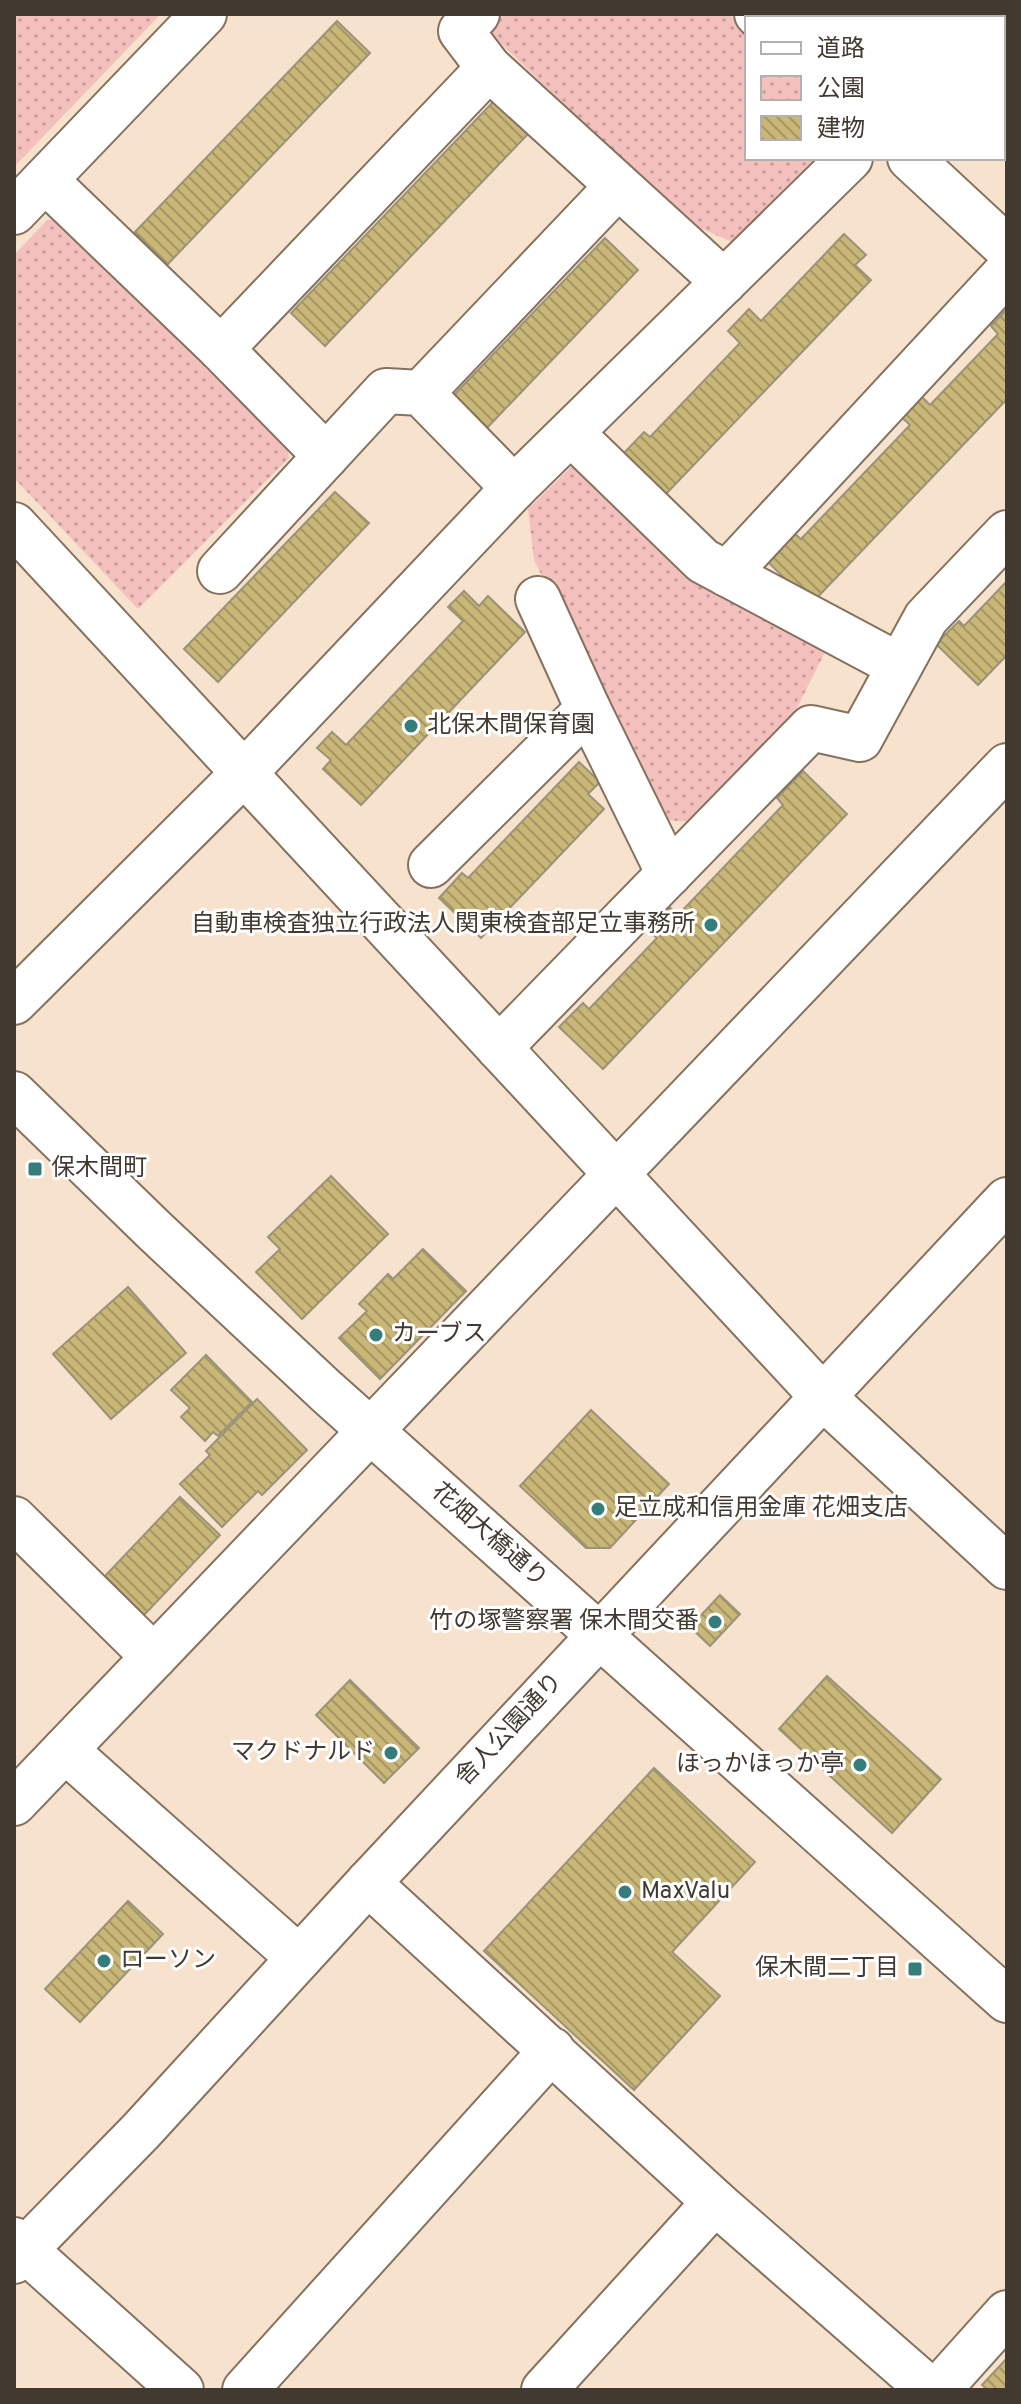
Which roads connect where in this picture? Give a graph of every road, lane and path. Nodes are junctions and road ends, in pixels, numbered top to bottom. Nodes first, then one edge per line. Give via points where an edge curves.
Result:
1 (477, 14) edge
2 (202, 15) edge
3 (489, 68) junction
4 (848, 160) edge
5 (912, 160) edge
6 (45, 180) junction
7 (618, 186) junction
8 (14, 212) edge
9 (1007, 248) edge
10 (1007, 272) edge
11 (724, 282) junction
12 (221, 349) junction
13 (421, 393) junction
14 (571, 433) junction
15 (326, 456) junction
16 (514, 488) junction
17 (14, 525) edge
18 (1007, 533) edge
19 (220, 571) dead end
20 (727, 574) junction
21 (538, 599) dead end
22 (898, 665) junction
23 (588, 709) junction
24 (1007, 766) edge
25 (245, 772) junction
26 (431, 865) dead end
27 (669, 874) junction
28 (14, 1002) edge
29 (499, 1048) junction
30 (14, 1094) edge
31 (615, 1172) junction
32 (1007, 1200) edge
33 (823, 1397) junction
34 (371, 1432) junction
35 (14, 1519) edge
36 (1007, 1567) edge
37 (601, 1635) junction
38 (154, 1657) junction
39 (65, 1750) junction
40 (14, 1803) edge
41 (368, 1883) junction
42 (299, 1958) junction
43 (1007, 2000) edge
44 (552, 2050) junction
45 (715, 2202) junction
46 (18, 2251) edge
47 (1007, 2313) edge
48 (181, 2390) edge
49 (245, 2390) edge
50 (544, 2390) edge
51 (930, 2390) edge
52 (938, 2390) edge

1 - 3 street via 461,31
2 - 6 street
3 - 7 street
3 - 12 street
4 - 11 street
5 - 9 street
6 - 8 street
6 - 12 street
7 - 11 street
7 - 13 street
10 - 20 street
11 - 14 street
12 - 15 street
13 - 15 street via 386,391
13 - 16 street
14 - 16 street
14 - 20 street via 703,561
15 - 19 street
16 - 25 street
17 - 25 street
18 - 22 street via 926,618
20 - 22 street
21 - 23 street
22 - 27 street via 860,739 811,728
23 - 26 street
23 - 27 street
24 - 31 street
25 - 28 street
25 - 29 street
27 - 29 street
29 - 31 street
30 - 34 street, 花畑大橋通り
31 - 33 street
31 - 34 street
32 - 33 street, 舎人公園通り
33 - 36 street
33 - 37 street, 舎人公園通り
34 - 37 street, 花畑大橋通り
34 - 38 street
35 - 38 street
37 - 41 street, 舎人公園通り
37 - 43 street, 花畑大橋通り
38 - 39 street
39 - 40 street
39 - 42 street
41 - 42 street, 舎人公園通り
41 - 44 street
42 - 46 street, 舎人公園通り via 141,2131
44 - 45 street
44 - 49 street
45 - 50 street
45 - 51 street
46 - 48 street
47 - 52 street

